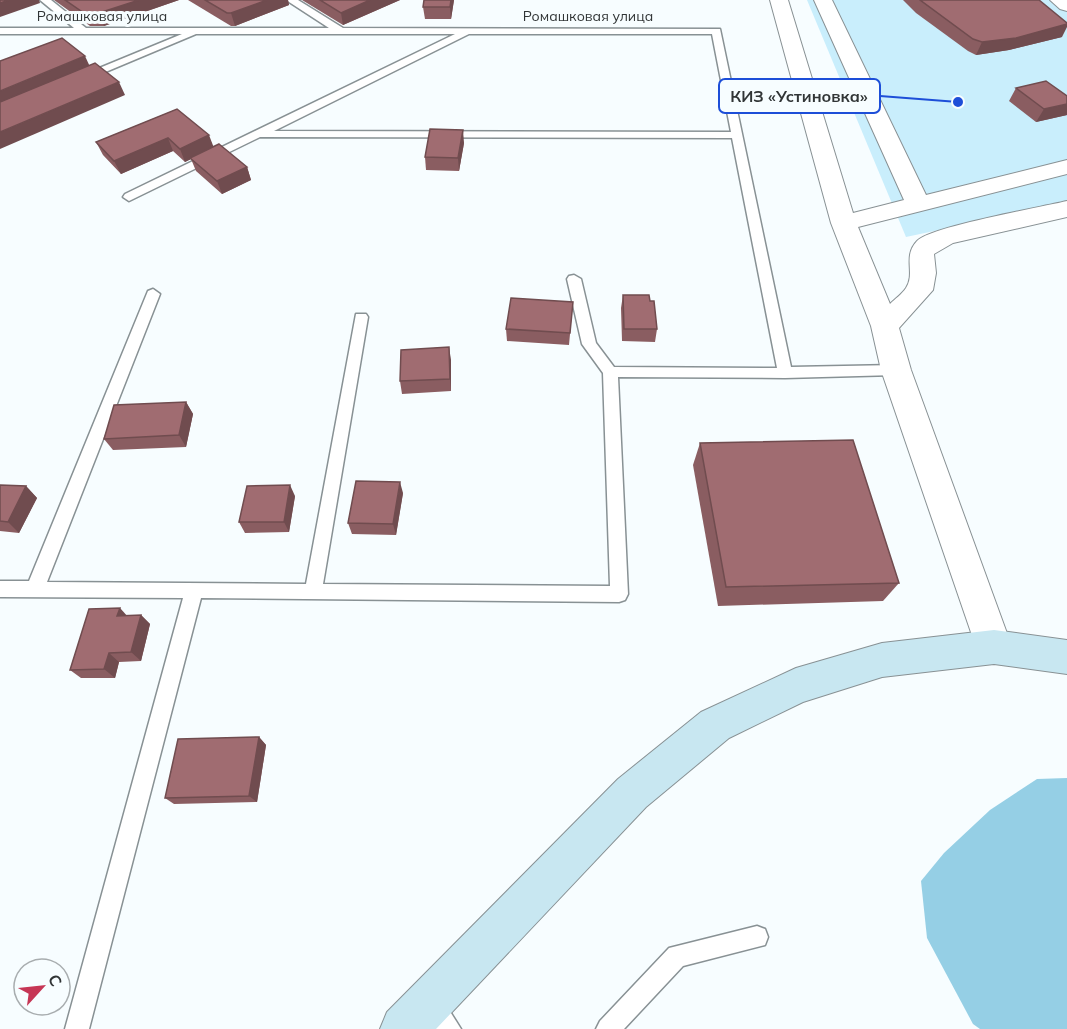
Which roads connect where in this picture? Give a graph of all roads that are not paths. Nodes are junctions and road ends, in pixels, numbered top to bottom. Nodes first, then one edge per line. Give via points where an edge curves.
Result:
1 (45, 0) edge
2 (291, 0) edge
3 (779, 0) edge
4 (823, 0) edge
5 (1059, 0) edge
6 (1067, 5) edge
7 (0, 31) edge
8 (84, 31) junction
9 (198, 31) junction
10 (342, 31) junction
11 (469, 31) junction
12 (77, 81) edge
13 (257, 134) junction
14 (737, 135) junction
15 (1067, 167) edge
16 (129, 196) dead end
17 (919, 205) junction
18 (1067, 209) edge
19 (844, 223) junction
20 (574, 279) dead end
21 (153, 294) dead end
22 (361, 317) dead end
23 (885, 326) junction
24 (896, 370) junction
25 (610, 372) junction
26 (785, 374) junction
27 (0, 589) edge
28 (35, 589) junction
29 (194, 591) junction
30 (313, 592) junction
31 (994, 647) junction
32 (1067, 657) edge
33 (758, 937) dead end
34 (428, 1020) edge
35 (77, 1029) edge
36 (608, 1029) edge

1 - 8 lane
2 - 10 lane
3 - 19 street
4 - 17 street
5 - 6 street
7 - 8 lane, Ромашковая улица
8 - 9 lane, Ромашковая улица
9 - 10 lane, Ромашковая улица
9 - 12 lane
10 - 11 lane, Ромашковая улица
11 - 13 lane
11 - 14 lane, Ромашковая улица via 716,31
13 - 14 lane
13 - 16 lane
14 - 26 lane, Ромашковая улица
15 - 17 street
17 - 19 street
18 - 23 street via 945,237 927,245 921,254 920,290
19 - 23 street
20 - 25 lane via 589,344
21 - 28 lane
22 - 30 lane
23 - 24 street
24 - 26 lane
24 - 31 street
25 - 26 lane
25 - 30 lane via 619,594
27 - 28 lane
28 - 29 lane
29 - 30 lane
29 - 35 lane
31 - 32 main road
31 - 34 main road via 882,660 796,686 715,725 632,792
33 - 36 lane via 677,956

